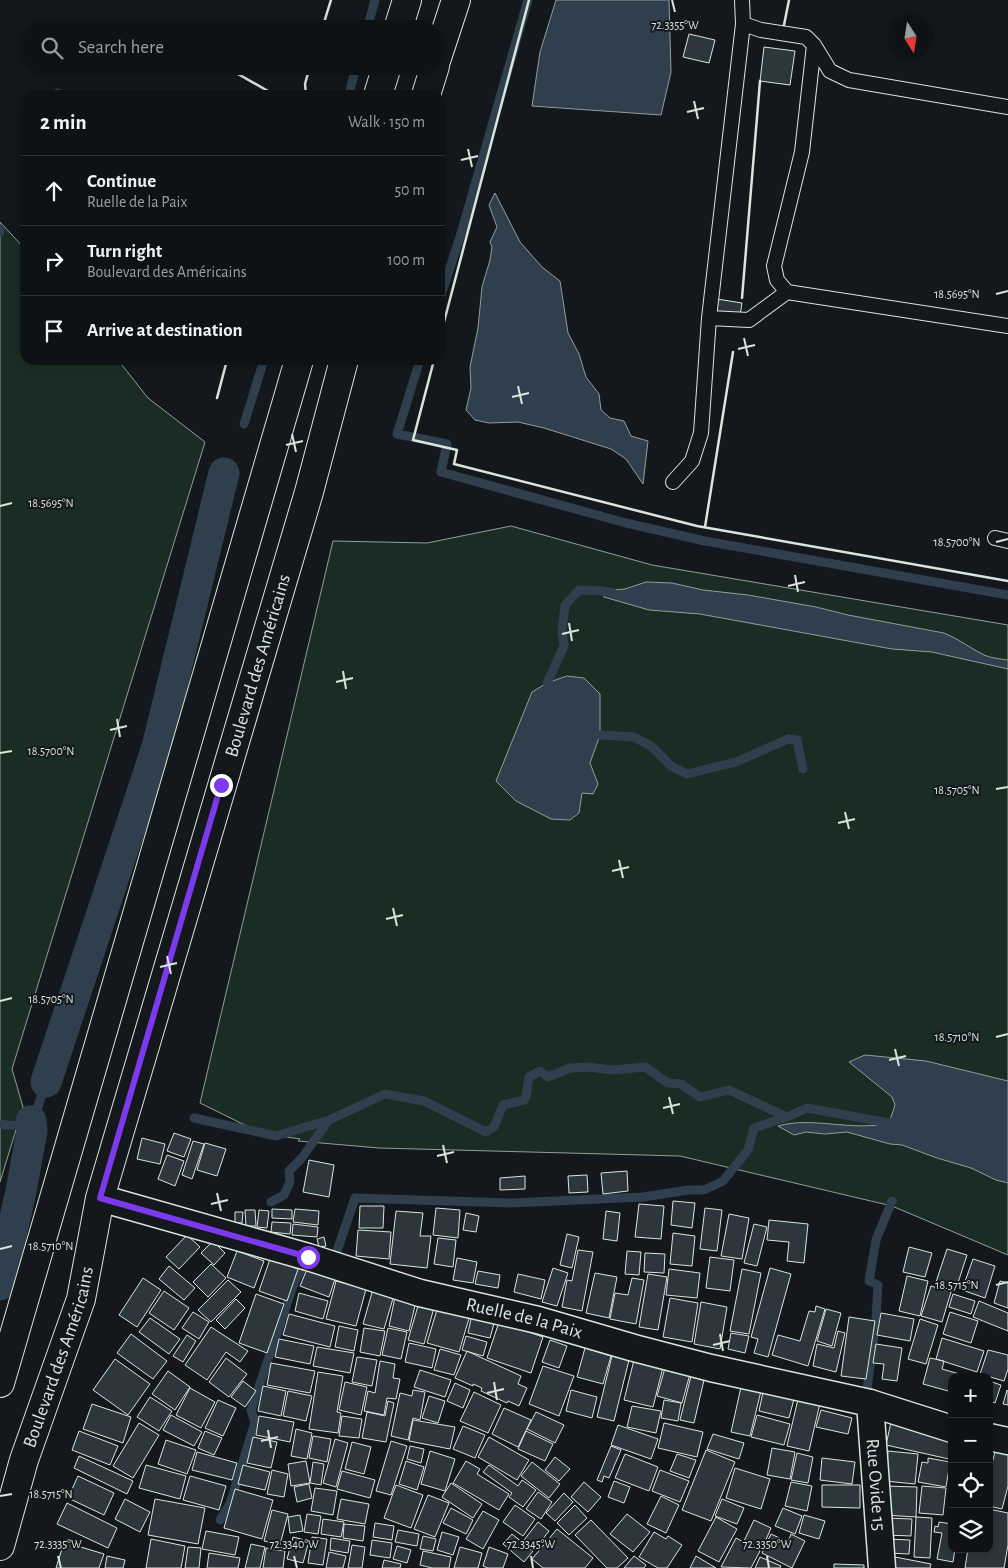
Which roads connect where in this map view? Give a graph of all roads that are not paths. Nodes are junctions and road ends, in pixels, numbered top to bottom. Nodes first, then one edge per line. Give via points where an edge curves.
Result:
1 (407, 0) edge
2 (456, 0) edge
3 (742, 0) edge
4 (401, 20) edge
5 (744, 24) junction
6 (445, 34) edge
7 (814, 45) junction
8 (384, 75) edge
9 (432, 75) edge
10 (380, 90) edge
11 (428, 90) edge
12 (1008, 107) edge
13 (787, 292) junction
14 (709, 318) junction
15 (1008, 326) edge
16 (298, 365) edge
17 (343, 365) edge
18 (673, 482) dead end
19 (100, 1198) junction
20 (0, 1383) edge
21 (870, 1403) junction
22 (948, 1428) edge
23 (993, 1438) edge
24 (1008, 1441) edge
25 (0, 1546) edge
26 (882, 1568) edge

1 - 4 main road
2 - 6 main road
3 - 5 lane
5 - 7 lane via 761,30 806,36
5 - 14 lane
7 - 12 lane via 830,70 849,80
7 - 13 lane via 802,152 774,266 777,280
8 - 10 main road
9 - 11 main road
13 - 14 lane via 749,320
13 - 15 lane
14 - 18 lane via 701,433 692,461
16 - 20 main road
17 - 19 main road, Boulevard des Américains via 309,492
19 - 21 street, Ruelle de la Paix via 308,1257 420,1293 538,1320 711,1368
19 - 25 main road, Boulevard des Américains via 81,1299 24,1460
21 - 22 street, Ruelle de la Paix
21 - 26 street, Rue Ovide 15
23 - 24 street

